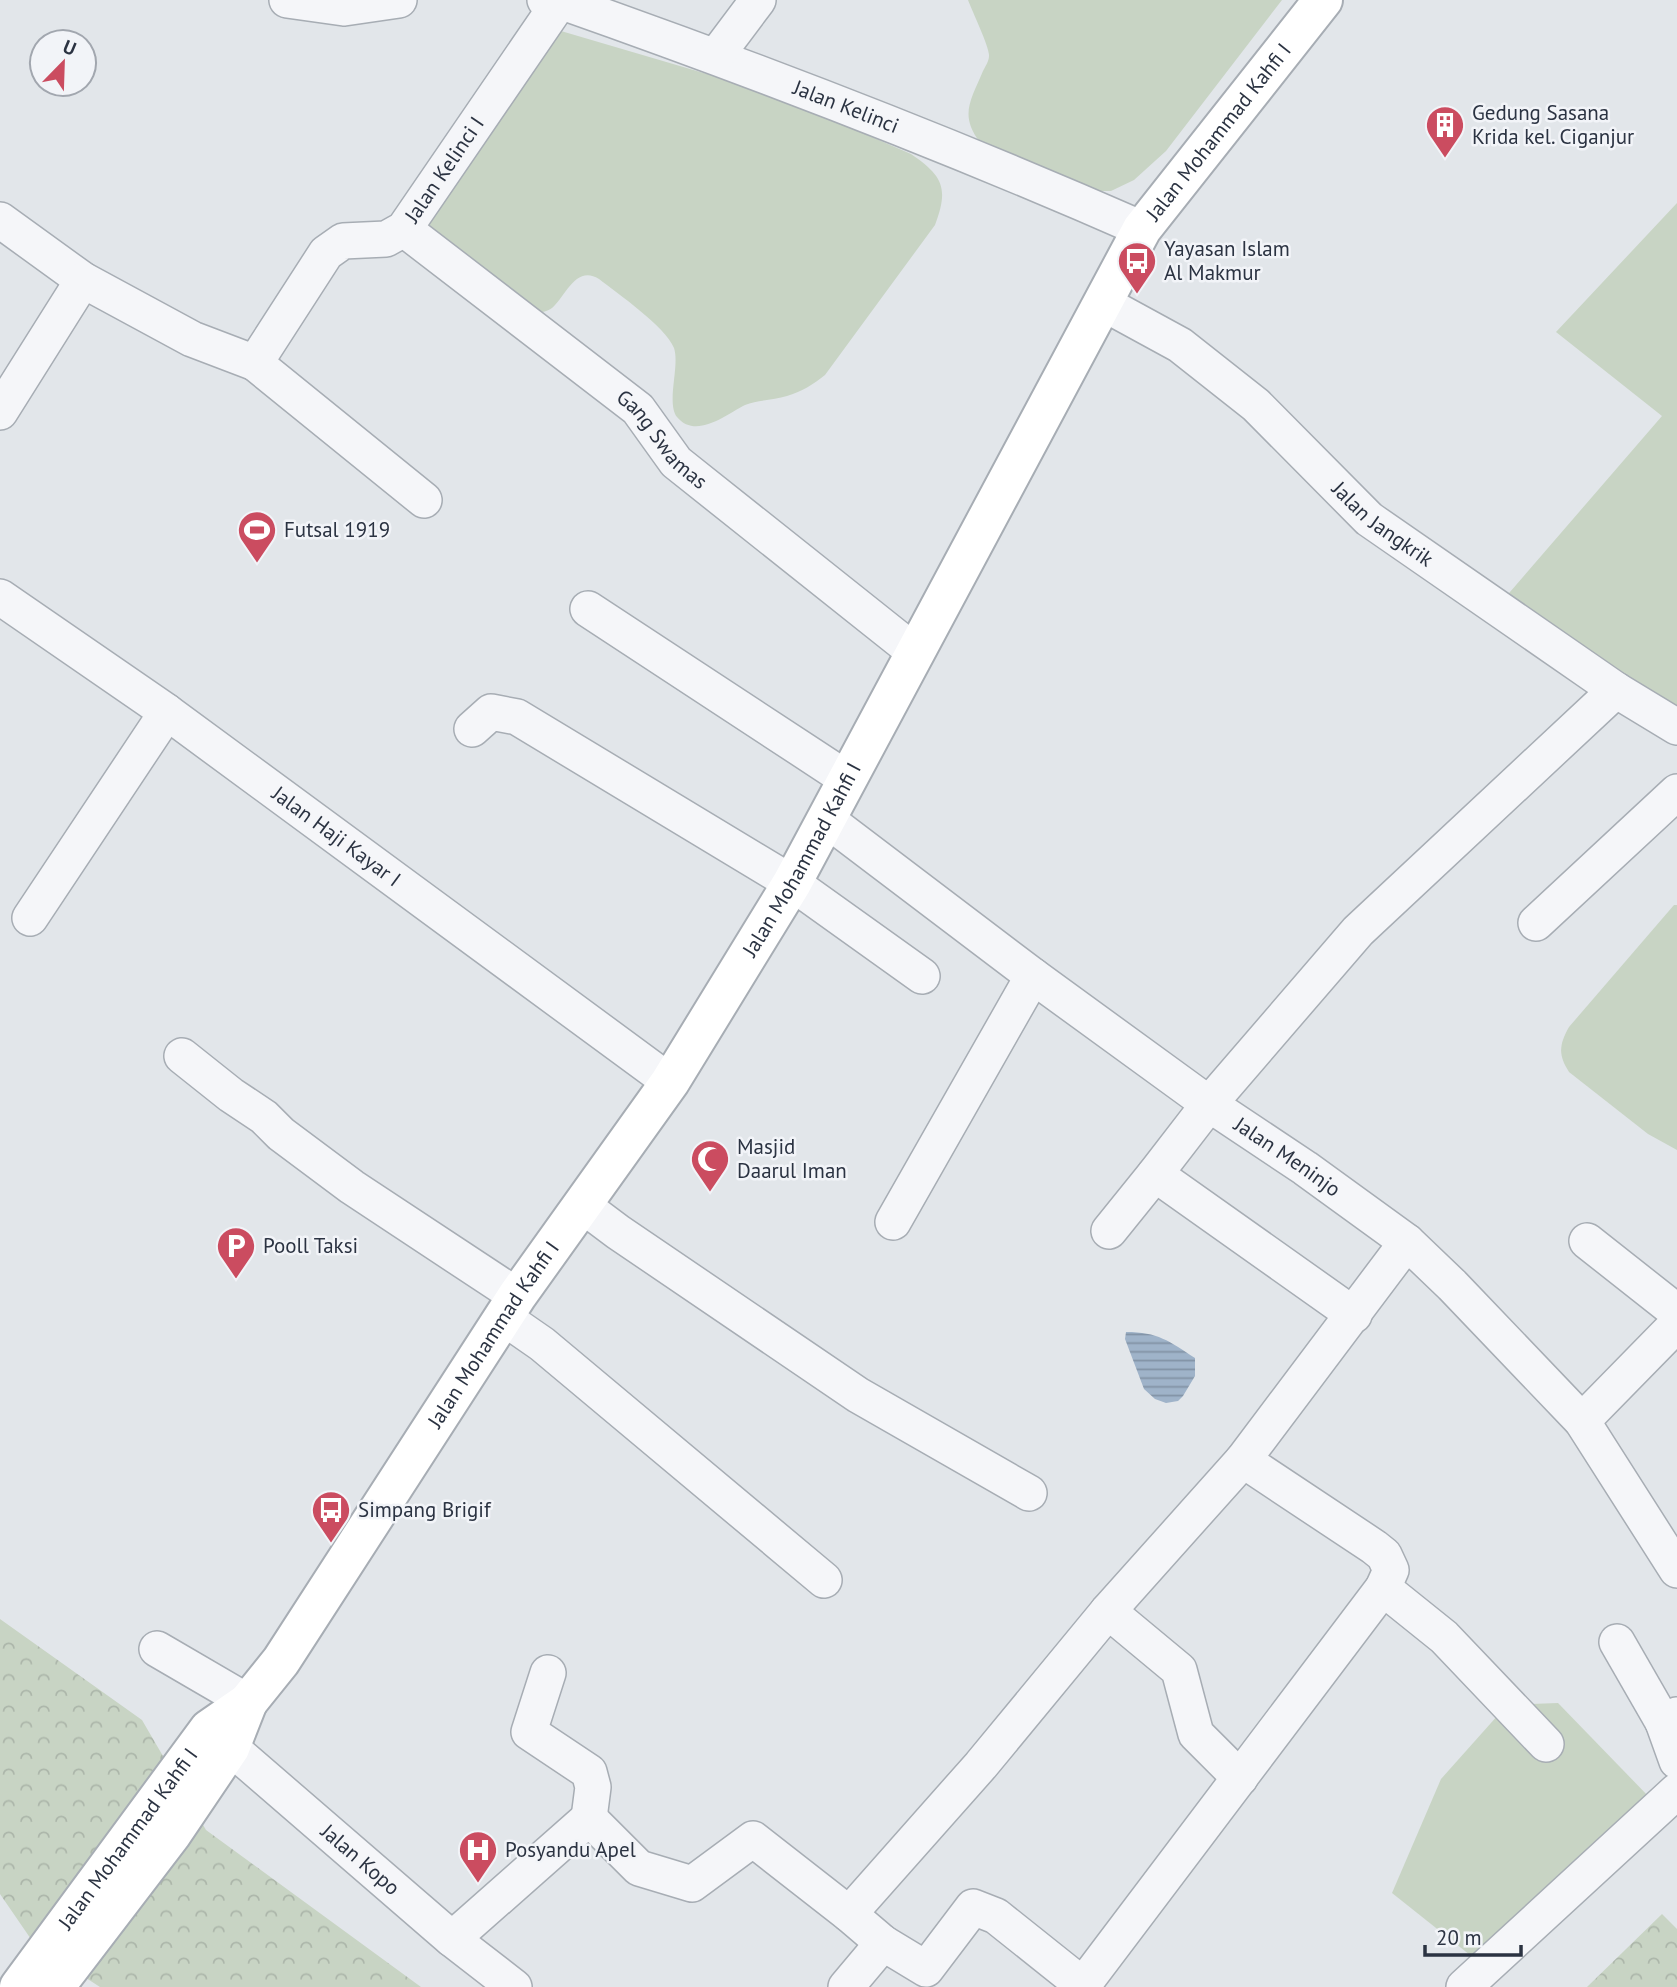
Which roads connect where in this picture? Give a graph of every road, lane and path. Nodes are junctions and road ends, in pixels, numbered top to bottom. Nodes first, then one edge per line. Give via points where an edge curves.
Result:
1 (287, 0) edge
2 (399, 0) edge
3 (758, 0) edge
4 (1323, 0) edge
5 (552, 1) edge
6 (716, 56) junction
7 (0, 220) edge
8 (404, 229) junction
9 (1142, 229) junction
10 (83, 280) junction
11 (1103, 303) junction
12 (255, 363) junction
13 (0, 412) edge
14 (424, 500) dead end
15 (0, 597) edge
16 (588, 609) dead end
17 (916, 653) junction
18 (1616, 690) junction
19 (167, 712) junction
20 (1677, 726) edge
21 (472, 729) dead end
22 (847, 779) junction
23 (1677, 792) edge
24 (826, 819) junction
25 (792, 883) junction
26 (30, 918) dead end
27 (1536, 923) dead end
28 (922, 976) dead end
29 (1033, 976) junction
30 (182, 1056) dead end
31 (670, 1082) junction
32 (1209, 1104) junction
33 (1155, 1174) junction
34 (582, 1205) junction
35 (893, 1222) dead end
36 (1109, 1231) dead end
37 (1587, 1241) dead end
38 (1407, 1242) junction
39 (510, 1307) junction
40 (1677, 1312) edge
41 (1354, 1315) junction
42 (1677, 1324) edge
43 (1582, 1421) junction
44 (1242, 1460) junction
45 (1030, 1493) dead end
46 (1677, 1570) edge
47 (824, 1580) dead end
48 (1383, 1588) junction
49 (1108, 1611) junction
50 (1617, 1642) dead end
51 (157, 1649) dead end
52 (548, 1673) dead end
53 (248, 1702) junction
54 (1670, 1718) edge
55 (219, 1738) junction
56 (1546, 1744) dead end
57 (1677, 1761) edge
58 (1240, 1778) junction
59 (1677, 1791) edge
60 (589, 1818) junction
61 (849, 1914) junction
62 (996, 1916) junction
63 (452, 1939) junction
64 (883, 1944) junction
65 (1084, 1986) edge
66 (19, 1987) edge
67 (55, 1987) edge
68 (513, 1987) edge
69 (846, 1987) edge
70 (939, 1987) edge
71 (1464, 1987) edge

1 - 2 street via 344,8
3 - 6 street
4 - 9 main road, Jalan Mohammad Kahfi I
5 - 6 street, Jalan Kelinci
5 - 8 street, Jalan Kelinci I
6 - 9 street, Jalan Kelinci
7 - 10 street
8 - 12 street, Jalan Kelinci I via 386,239 343,241 326,253
8 - 17 street, Gang Swamas via 638,409 677,462
9 - 11 main road, Jalan Mohammad Kahfi I
10 - 12 street via 192,339
10 - 13 street
11 - 17 main road, Jalan Mohammad Kahfi I
11 - 18 street, Jalan Jangkrik via 1180,345 1256,405 1369,519
12 - 14 street
15 - 19 street, Jalan Haji Kayar I
16 - 22 street
17 - 22 main road, Jalan Mohammad Kahfi I
18 - 20 street, Jalan Jangkrik
18 - 32 street via 1358,932
19 - 26 street
19 - 31 street, Jalan Haji Kayar I
21 - 25 street via 491,712 517,717
22 - 24 main road, Jalan Mohammad Kahfi I
23 - 27 street
24 - 25 main road, Jalan Mohammad Kahfi I
24 - 29 street, Jalan Meninjo
25 - 28 street
25 - 31 main road, Jalan Mohammad Kahfi I
29 - 32 street, Jalan Meninjo
29 - 35 street
30 - 39 street
31 - 34 main road, Jalan Mohammad Kahfi I
32 - 33 street
32 - 38 street, Jalan Meninjo
33 - 36 street
33 - 41 street
34 - 39 main road, Jalan Mohammad Kahfi I
34 - 45 street via 858,1395
37 - 40 street
38 - 41 street
38 - 43 street, Jalan Meninjo
39 - 47 street via 542,1344
39 - 53 main road, Jalan Mohammad Kahfi I via 281,1661
41 - 44 street
42 - 43 street
43 - 46 street, Jalan Meninjo
44 - 48 street via 1384,1555 1391,1570
44 - 49 street
48 - 56 street via 1444,1637
48 - 58 street
49 - 58 street via 1179,1670 1196,1734
49 - 61 street via 981,1765
50 - 54 street
51 - 53 street
52 - 60 street via 529,1732 589,1772 593,1787
53 - 55 main road, Jalan Mohammad Kahfi I
54 - 57 street
55 - 63 street, Jalan Kopo
55 - 66 main road, Jalan Mohammad Kahfi I
55 - 67 main road, Jalan Mohammad Kahfi I via 172,1834
58 - 65 street
59 - 71 street
60 - 61 street via 639,1868 692,1884 753,1839
60 - 63 street
61 - 64 street
62 - 64 street via 974,1907 926,1969
62 - 65 street
62 - 70 street
63 - 68 street, Jalan Kopo
64 - 69 street

